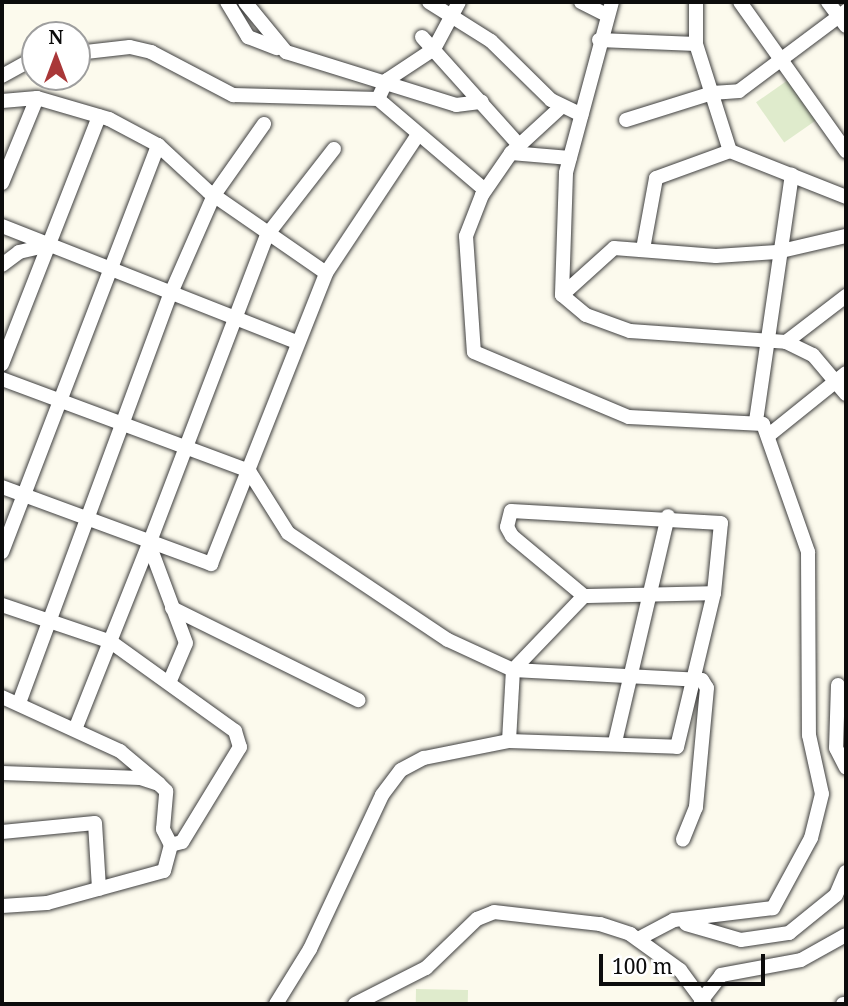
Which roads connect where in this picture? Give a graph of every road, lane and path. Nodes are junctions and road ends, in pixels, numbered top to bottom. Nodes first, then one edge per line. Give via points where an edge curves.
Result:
1 (227, 2) edge
2 (245, 2) edge
3 (429, 2) edge
4 (581, 2) edge
5 (696, 2) edge
6 (740, 2) edge
7 (828, 2) edge
8 (456, 8) edge
9 (610, 9) edge
10 (844, 18) edge
11 (422, 37) dead end
12 (598, 40) junction
13 (696, 44) junction
14 (434, 49) junction
15 (91, 51) edge
16 (286, 52) junction
17 (781, 60) junction
18 (21, 66) edge
19 (2, 76) edge
20 (387, 80) junction
21 (712, 93) junction
22 (37, 98) junction
23 (378, 99) junction
24 (2, 101) edge
25 (482, 102) junction
26 (561, 107) junction
27 (582, 115) junction
28 (99, 116) junction
29 (626, 120) dead end
30 (264, 124) dead end
31 (417, 136) junction
32 (158, 145) junction
33 (334, 149) dead end
34 (515, 149) junction
35 (730, 152) junction
36 (846, 152) edge
37 (570, 159) junction
38 (792, 175) junction
39 (2, 183) edge
40 (485, 190) junction
41 (214, 195) junction
42 (846, 197) edge
43 (2, 226) edge
44 (267, 235) junction
45 (846, 236) edge
46 (50, 245) junction
47 (643, 249) junction
48 (778, 252) junction
49 (2, 265) edge
50 (111, 269) junction
51 (326, 273) junction
52 (171, 293) junction
53 (562, 295) junction
54 (846, 296) edge
55 (236, 318) junction
56 (765, 338) junction
57 (297, 342) junction
58 (786, 342) junction
59 (2, 364) edge
60 (841, 377) edge
61 (2, 379) edge
62 (846, 394) edge
63 (60, 400) junction
64 (756, 421) junction
65 (121, 422) junction
66 (769, 435) junction
67 (187, 447) junction
68 (249, 471) junction
69 (2, 487) edge
70 (24, 492) junction
71 (85, 515) junction
72 (668, 516) junction
73 (149, 544) junction
74 (2, 552) edge
75 (652, 590) junction
76 (714, 593) junction
77 (584, 596) junction
78 (2, 605) edge
79 (172, 608) junction
80 (48, 620) junction
81 (111, 642) junction
82 (513, 670) junction
83 (632, 675) junction
84 (692, 678) junction
85 (169, 683) junction
86 (838, 685) dead end
87 (2, 697) edge
88 (358, 701) dead end
89 (19, 704) junction
90 (76, 727) junction
91 (509, 741) junction
92 (615, 743) junction
93 (846, 768) edge
94 (2, 774) edge
95 (159, 784) junction
96 (2, 832) edge
97 (683, 840) dead end
98 (171, 845) junction
99 (846, 872) edge
100 (99, 890) junction
101 (2, 906) edge
102 (674, 920) junction
103 (846, 935) edge
104 (638, 939) junction
105 (703, 1002) edge
106 (276, 1004) edge
107 (355, 1004) edge

1 - 16 street via 248,37
2 - 16 street
3 - 8 street
4 - 9 street
5 - 13 street
6 - 17 street
7 - 10 street
8 - 14 street
8 - 26 street
9 - 12 street
10 - 17 street
11 - 14 street
12 - 13 street
12 - 27 street
13 - 21 street
14 - 20 street
14 - 25 street
15 - 23 street via 130,47 152,52 233,95
16 - 20 street
17 - 21 street via 739,91
17 - 36 street
18 - 19 street
20 - 23 street
20 - 25 street via 456,105
21 - 29 street
21 - 35 street
22 - 24 street
22 - 28 street
22 - 39 street
23 - 31 street
25 - 34 street
26 - 27 street
26 - 34 street
27 - 37 street
28 - 32 street
28 - 46 street
30 - 41 street
31 - 40 street
31 - 51 street
32 - 41 street
32 - 50 street
33 - 44 street
34 - 37 street
34 - 40 street
35 - 38 street
35 - 47 street via 656,178
37 - 53 street
38 - 42 street
38 - 48 street
40 - 64 street via 465,250 468,331 480,359 629,417
41 - 44 street
41 - 52 street
43 - 46 street
44 - 51 street
44 - 55 street
45 - 48 street
46 - 49 street via 19,252
46 - 50 street
46 - 59 street
47 - 48 street via 716,256
47 - 53 street via 614,248
48 - 56 street
50 - 52 street
50 - 63 street
51 - 57 street
52 - 55 street
52 - 65 street
53 - 56 street via 586,314 630,331 704,340
54 - 58 street
55 - 57 street
55 - 67 street
56 - 58 street
56 - 64 street
57 - 68 street
58 - 60 street via 813,355
60 - 62 street
60 - 66 street
61 - 63 street
63 - 65 street
63 - 70 street
64 - 66 street
65 - 67 street
65 - 71 street
66 - 102 street via 808,552 809,735 820,811 773,908
67 - 68 street
67 - 73 street
68 - 73 street via 211,564
68 - 82 street via 288,533 448,640
69 - 70 street
70 - 71 street
70 - 74 street
71 - 73 street
71 - 80 street
72 - 75 street
72 - 76 street via 721,523
72 - 77 street via 511,511 507,527 512,536
73 - 79 street
73 - 81 street
75 - 76 street
75 - 77 street
75 - 83 street
76 - 84 street
77 - 82 street
78 - 80 street
79 - 85 street via 187,643
79 - 88 street
80 - 81 street
80 - 89 street
81 - 85 street
81 - 90 street
82 - 83 street
82 - 91 street
83 - 84 street
83 - 92 street
84 - 92 street via 677,747
84 - 97 street via 707,688 696,807
85 - 98 street via 235,731 240,747 182,842
86 - 93 street via 836,748
87 - 89 street
89 - 90 street
90 - 95 street via 148,769
91 - 92 street
91 - 106 street via 424,758 401,771 382,795 310,949
94 - 95 street via 140,778
95 - 98 street via 166,792 163,830
96 - 100 street via 94,823
98 - 100 street via 164,871
99 - 102 street via 836,895 789,933 741,940
100 - 101 street
102 - 104 street
103 - 105 street via 801,960 721,975
104 - 105 street via 681,970
104 - 107 street via 600,924 494,912 477,919 426,968

